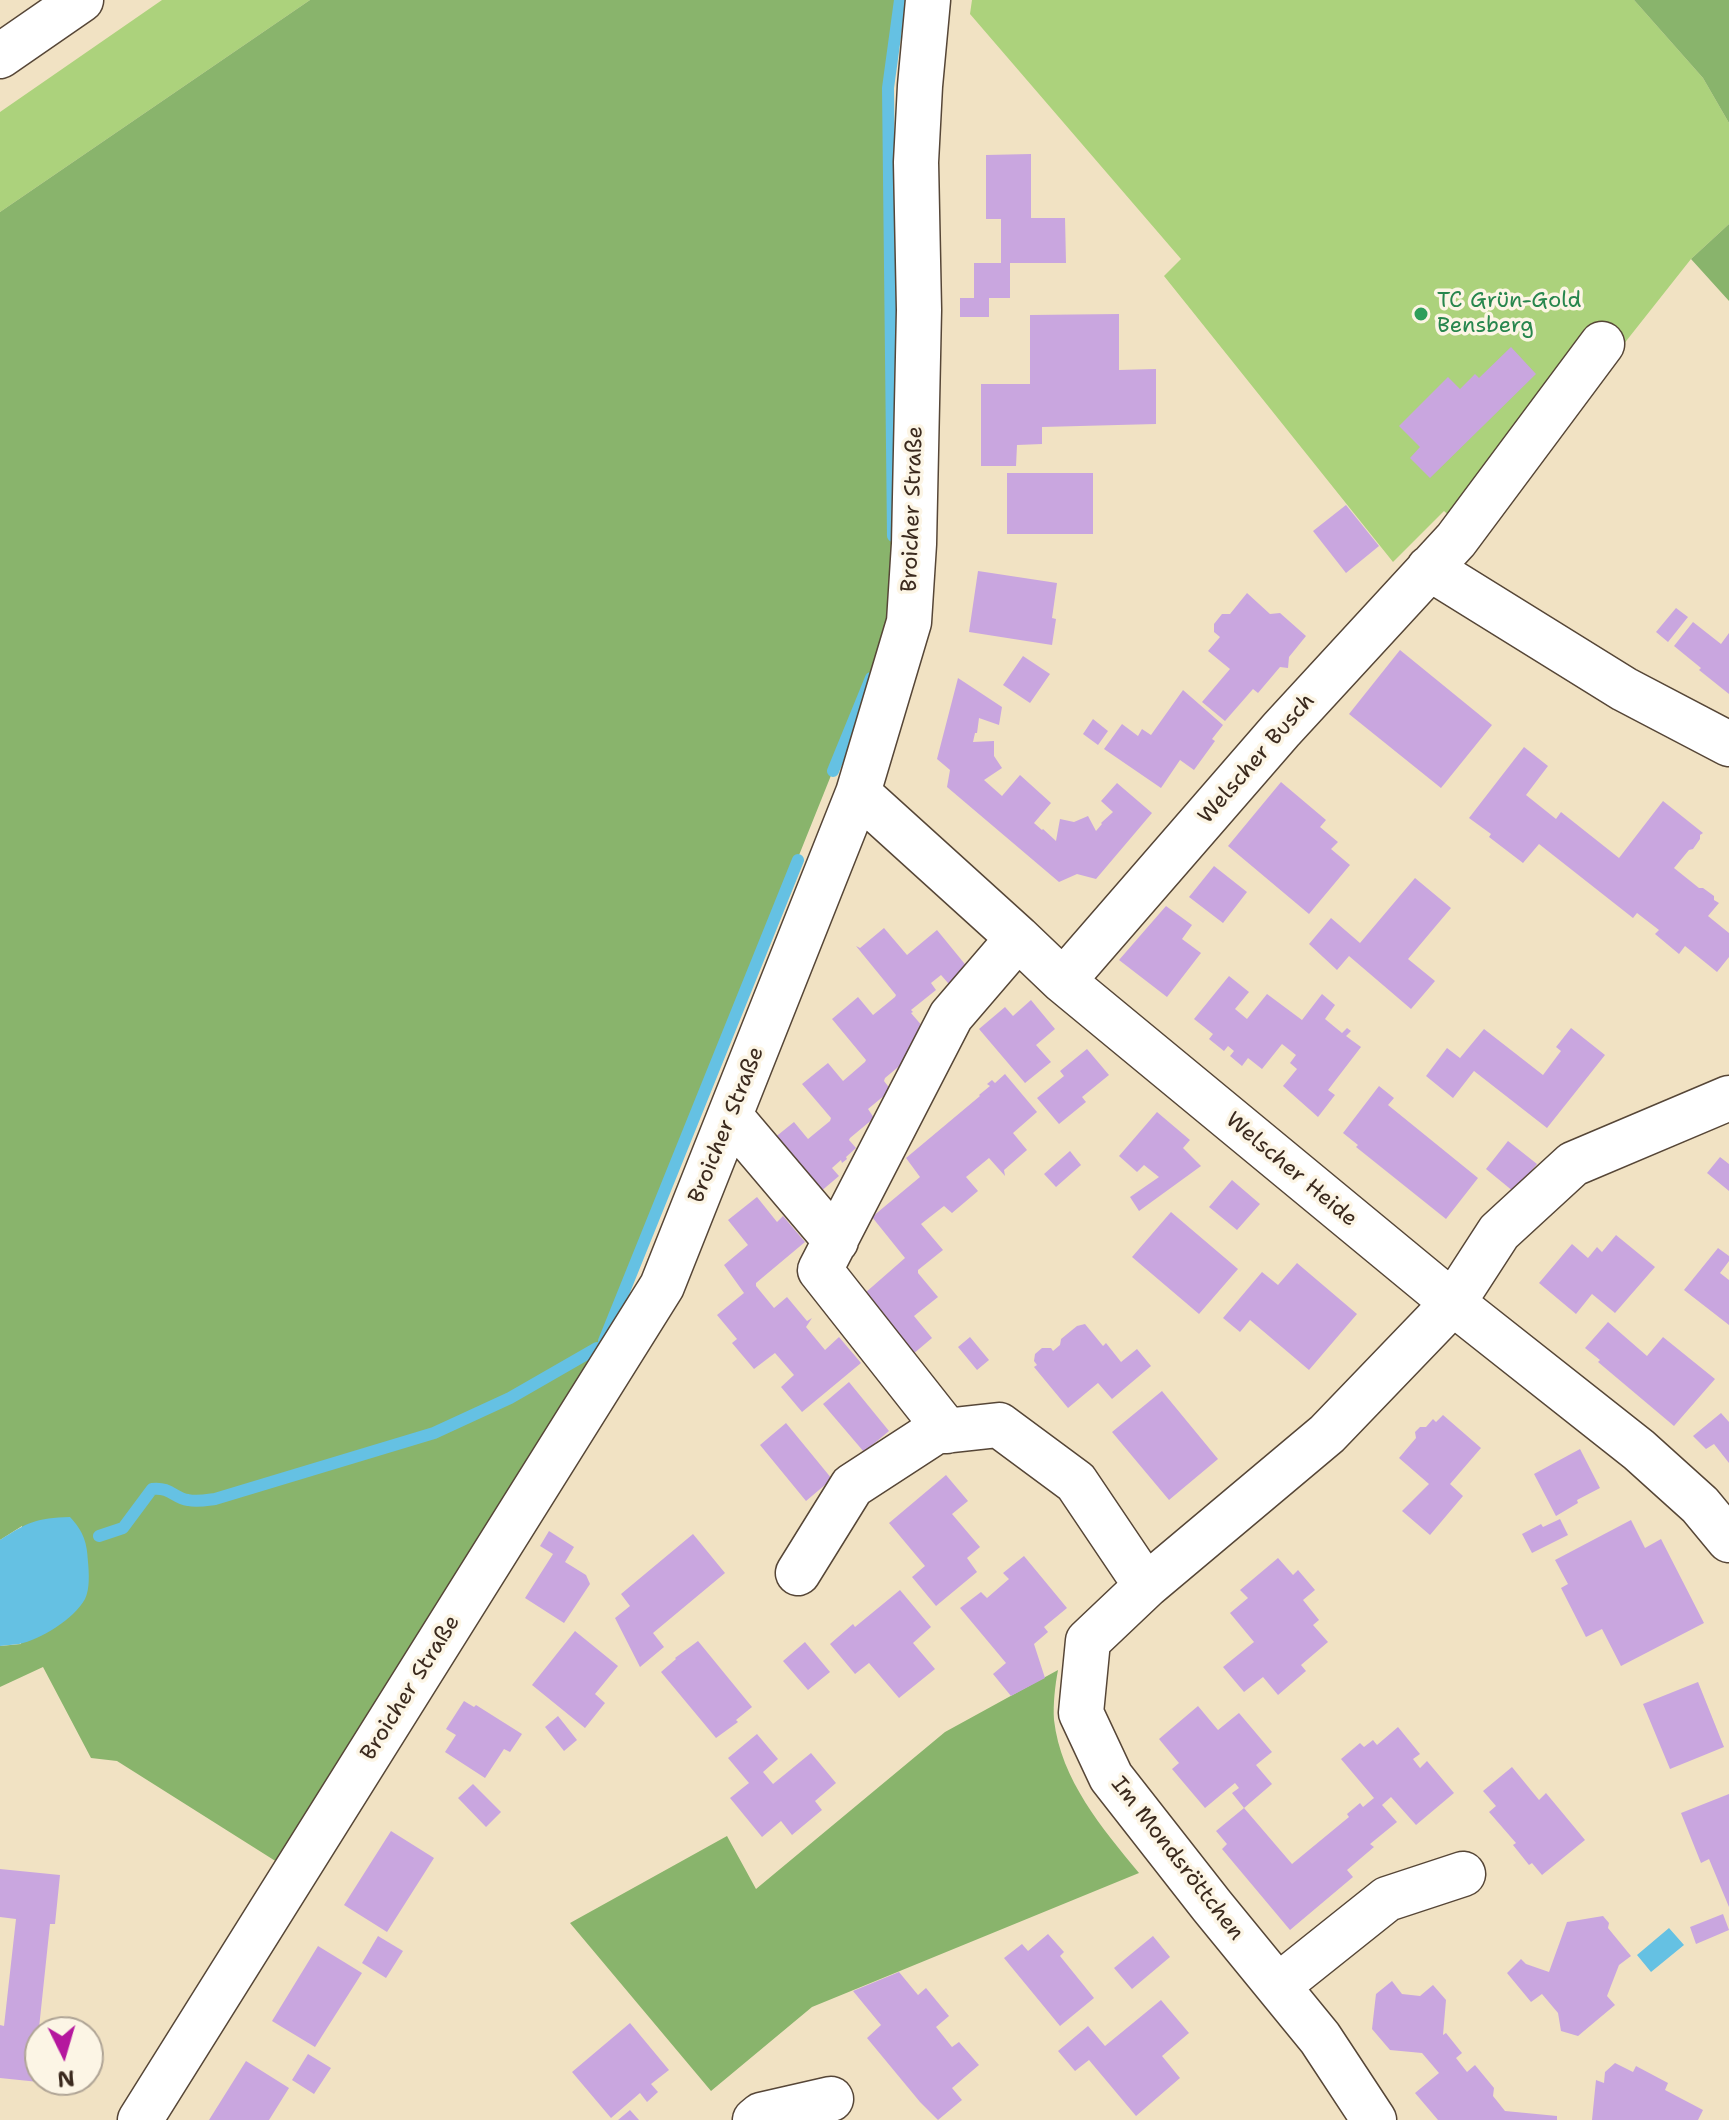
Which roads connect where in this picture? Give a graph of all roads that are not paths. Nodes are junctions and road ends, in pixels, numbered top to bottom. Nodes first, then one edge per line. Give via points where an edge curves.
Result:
1 (81, 0) edge
2 (928, 0) edge
3 (0, 56) edge
4 (1602, 344) dead end
5 (1442, 554) junction
6 (1729, 744) edge
7 (858, 793) junction
8 (1018, 938) junction
9 (1063, 981) junction
10 (1729, 1098) edge
11 (730, 1116) junction
12 (836, 1241) junction
13 (1453, 1303) junction
14 (947, 1431) junction
15 (1729, 1540) edge
16 (798, 1573) dead end
17 (1146, 1586) junction
18 (1463, 1874) dead end
19 (1278, 1986) junction
20 (831, 2099) dead end
21 (140, 2120) edge
22 (755, 2120) edge
23 (1374, 2120) edge

1 - 3 main road
2 - 7 main road, Broicher Straße via 916,162 919,310 909,622
4 - 5 main road, Welscher Busch
5 - 6 main road via 1624,689
5 - 9 main road, Welscher Busch
7 - 8 main road, Welscher Heide
7 - 11 main road, Broicher Straße
8 - 9 main road, Welscher Heide
8 - 12 main road via 951,1016
9 - 13 main road, Welscher Heide
10 - 13 main road, Im Mondsröttchen via 1573,1164 1499,1232
11 - 12 main road
11 - 21 main road, Broicher Straße via 662,1286
12 - 14 main road via 820,1270
13 - 15 main road, Welscher Heide via 1639,1450 1700,1505
13 - 17 main road, Im Mondsröttchen via 1327,1434
14 - 16 main road via 935,1432 852,1486
14 - 17 main road via 999,1425 1076,1482
17 - 19 main road, Im Mondsröttchen via 1088,1641 1081,1713 1111,1777
18 - 19 main road via 1387,1899
19 - 23 main road, Im Mondsröttchen
20 - 22 main road

